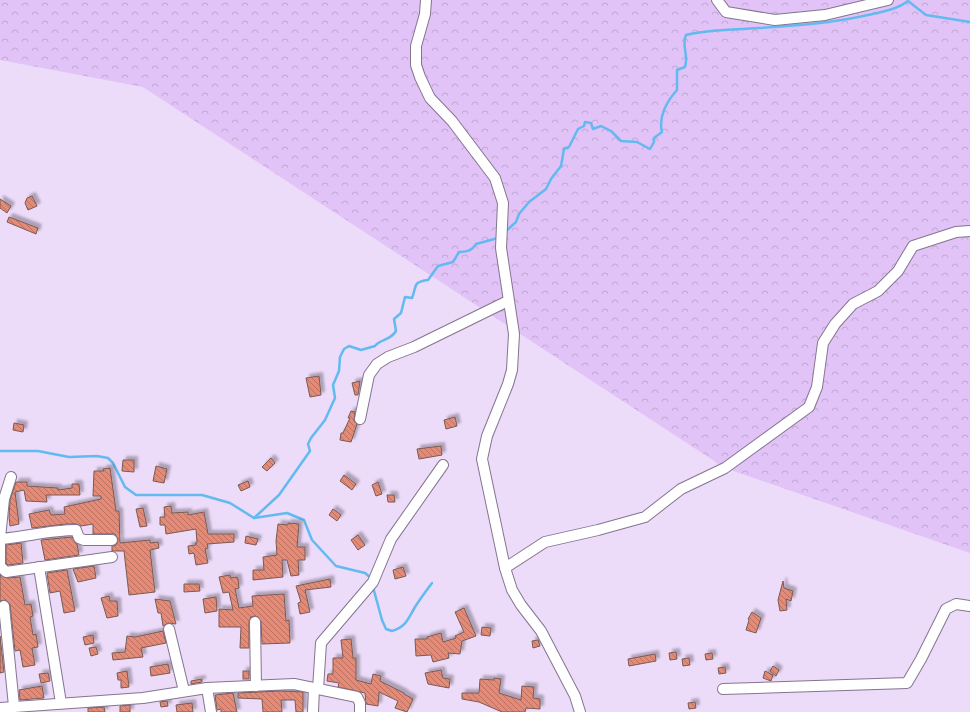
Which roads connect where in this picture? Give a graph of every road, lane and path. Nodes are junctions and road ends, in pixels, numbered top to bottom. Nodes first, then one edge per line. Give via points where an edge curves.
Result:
1 (426, 0) edge
2 (717, 0) edge
3 (888, 0) edge
4 (970, 232) edge
5 (508, 301) junction
6 (360, 419) dead end
7 (443, 465) dead end
8 (11, 477) dead end
9 (0, 539) edge
10 (112, 540) dead end
11 (112, 557) dead end
12 (0, 566) edge
13 (40, 567) junction
14 (505, 568) junction
15 (4, 606) dead end
16 (970, 606) edge
17 (255, 622) dead end
18 (170, 629) dead end
19 (256, 686) junction
20 (207, 688) junction
21 (316, 688) junction
22 (723, 689) dead end
23 (184, 691) junction
24 (61, 703) junction
25 (14, 706) junction
26 (0, 708) edge
27 (211, 712) edge
28 (313, 712) edge
29 (360, 712) edge
30 (580, 712) edge

1 - 5 street via 416,46 416,65 430,98 452,121 495,178 503,203 501,248
2 - 3 street via 726,12 775,20 825,15
4 - 14 street via 956,232 912,246 898,271 878,291 852,304 823,343 817,387 809,407 791,422 725,468 681,489 645,517 545,542
5 - 6 street via 377,364 369,375
5 - 14 street via 514,334 512,370 487,436 482,459
7 - 21 street via 391,539 373,582 321,643
8 - 9 street via 4,499
9 - 10 street via 46,531 76,530 79,538 84,540
9 - 12 street
11 - 13 street
12 - 13 street via 6,572
13 - 24 street
14 - 30 street via 512,590 542,632 576,696
15 - 25 street
16 - 22 street via 956,604 946,609 907,683
17 - 19 street
18 - 23 street
19 - 20 street
19 - 21 street via 294,684
20 - 23 street
20 - 27 street
21 - 28 street
21 - 29 street via 357,697
23 - 24 street via 143,698
24 - 25 street
25 - 26 street

